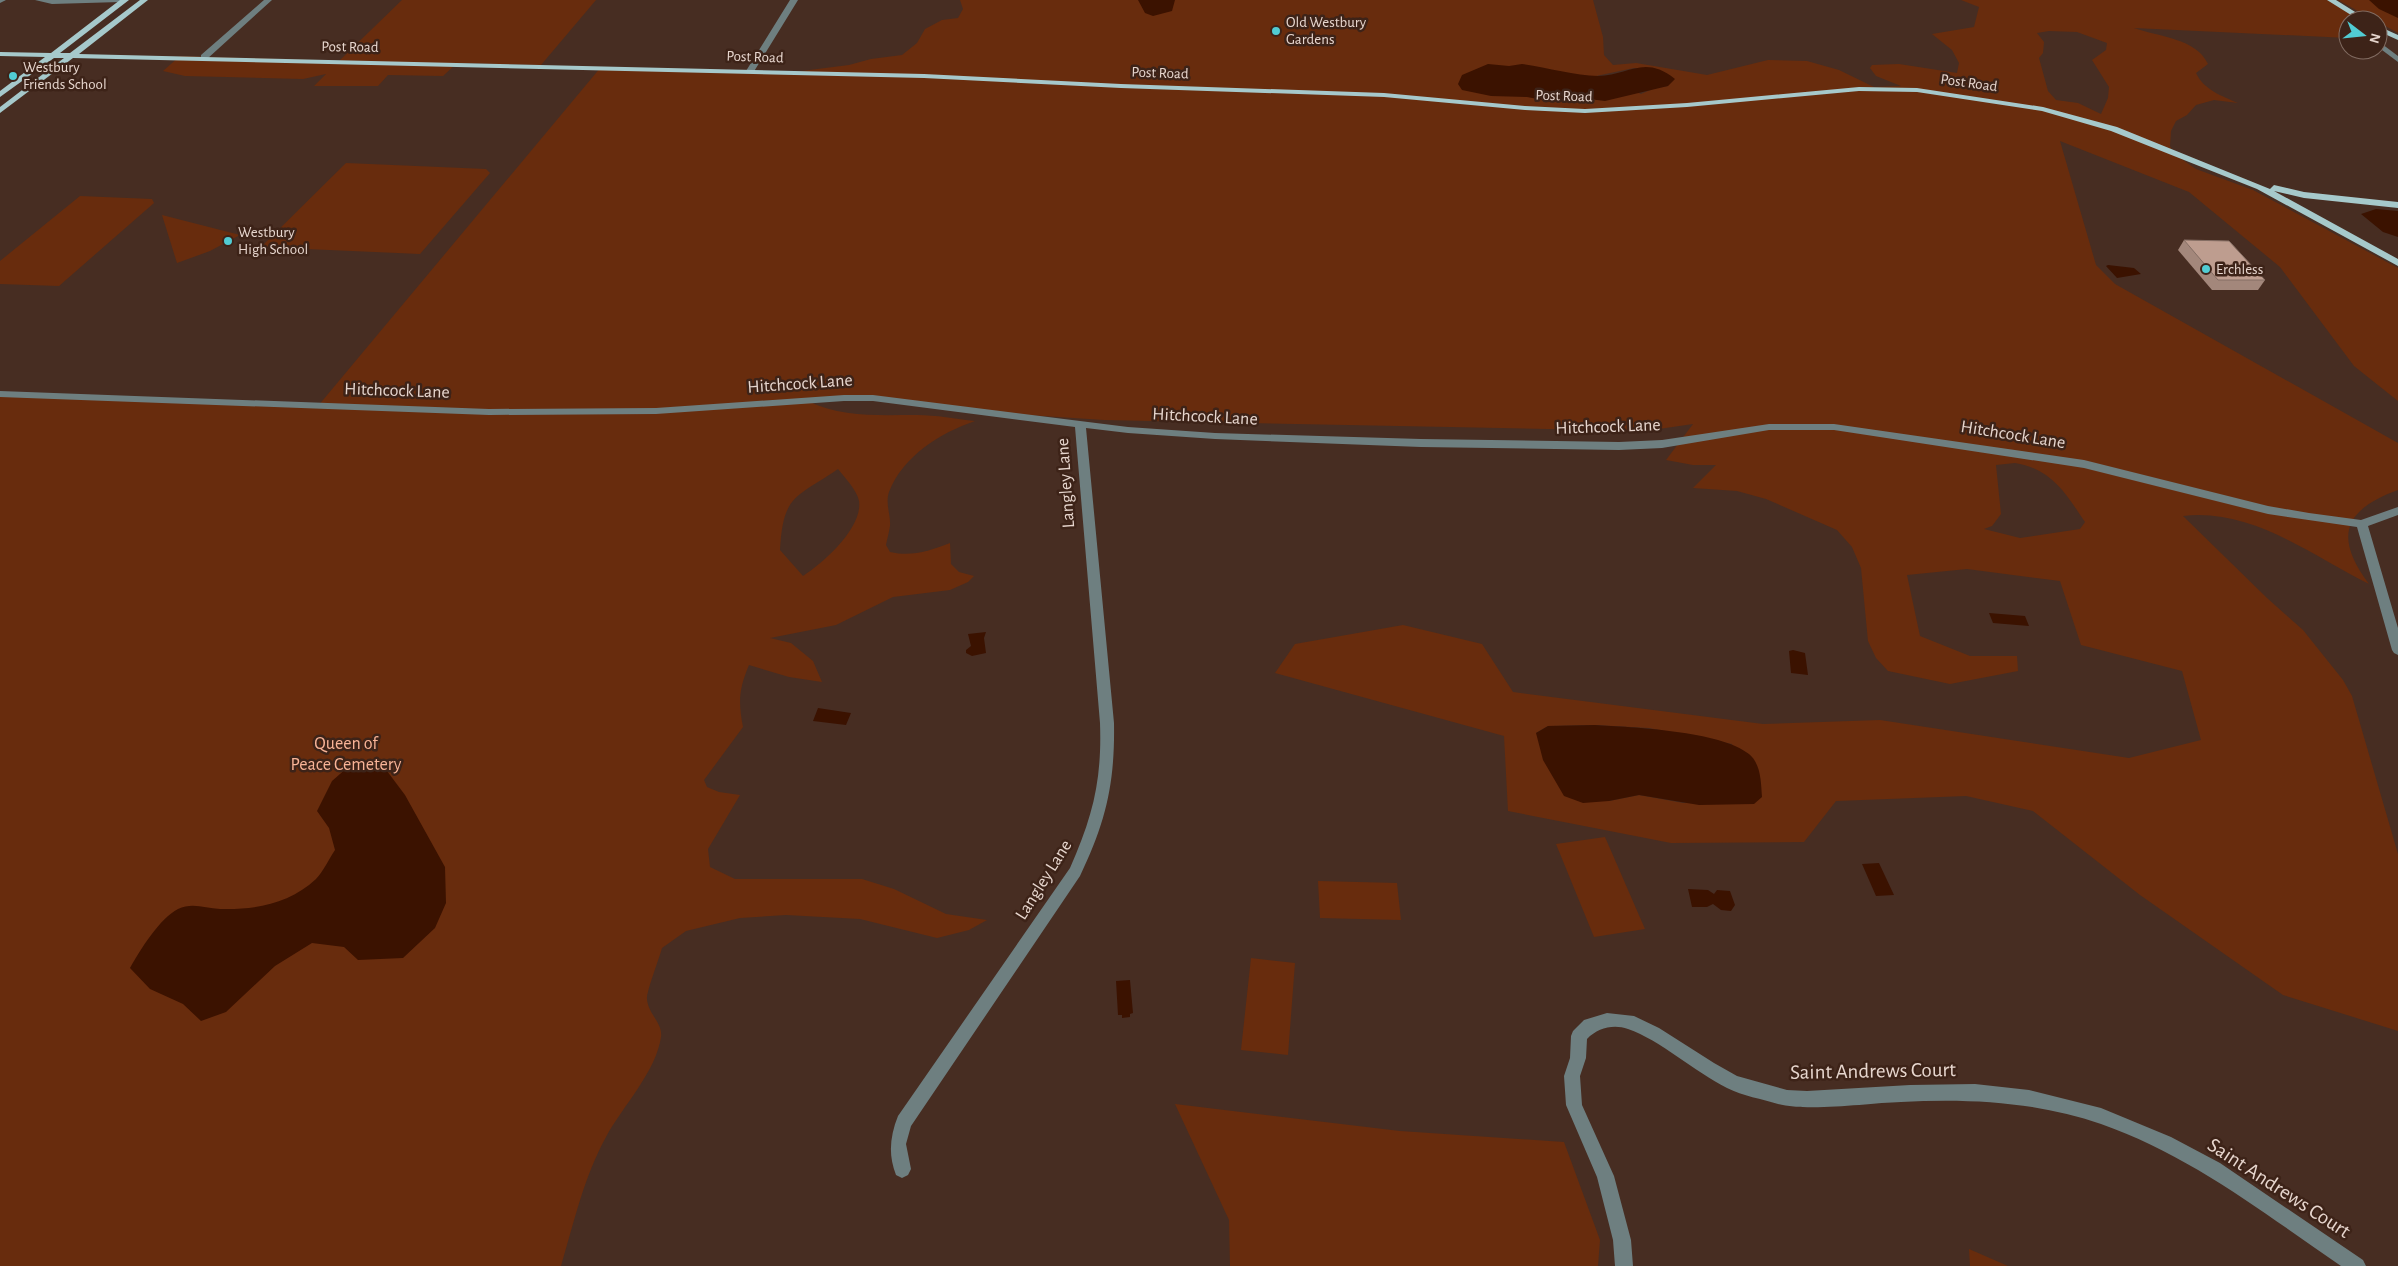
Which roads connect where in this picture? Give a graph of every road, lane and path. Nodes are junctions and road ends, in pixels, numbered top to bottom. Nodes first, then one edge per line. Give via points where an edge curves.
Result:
1 (39, 0) edge
2 (120, 0) edge
3 (125, 0) edge
4 (144, 0) edge
5 (268, 0) edge
6 (794, 0) edge
7 (2331, 0) edge
8 (2348, 10) edge
9 (2388, 52) edge
10 (0, 54) edge
11 (54, 54) junction
12 (72, 55) junction
13 (204, 57) junction
14 (2398, 60) edge
15 (750, 71) junction
16 (0, 95) edge
17 (0, 111) edge
18 (2233, 175) junction
19 (2304, 195) junction
20 (2398, 205) edge
21 (2299, 207) junction
22 (2398, 263) edge
23 (0, 394) edge
24 (1080, 424) junction
25 (2398, 511) edge
26 (2362, 524) junction
27 (2395, 626) edge
28 (2398, 650) edge
29 (902, 1169) dead end
30 (1624, 1266) edge
31 (2357, 1266) edge

1 - 2 street
3 - 11 main road
4 - 12 main road
5 - 13 street
6 - 15 street
7 - 8 main road
9 - 14 street
10 - 11 main road, Post Road
11 - 12 main road, Post Road
11 - 16 main road
12 - 13 main road, Post Road
12 - 17 main road
13 - 15 main road, Post Road
15 - 18 main road, Post Road via 1384,95 1584,111 1860,89 1910,90 2010,103 2076,117
18 - 19 main road, Post Road
18 - 21 main road, Post Road
19 - 20 main road, Post Road
19 - 21 main road via 2294,198
21 - 22 main road, Post Road
23 - 24 street, Hitchcock Lane via 489,412 656,411 873,398
24 - 26 street, Hitchcock Lane via 1216,436 1578,446 1662,444 1769,426 1834,427 2084,464 2268,510
24 - 29 street, Langley Lane via 1107,723 1109,761 1106,791 1096,828 1075,872 904,1122 898,1144
25 - 26 street, Hitchcock Lane
26 - 27 street
27 - 28 street
30 - 31 street, Saint Andrews Court via 1622,1240 1605,1176 1574,1105 1572,1076 1580,1036 1590,1025 1608,1020 1628,1021 1645,1029 1734,1083 1787,1098 1975,1092 2029,1098 2101,1116 2165,1143 2214,1169

